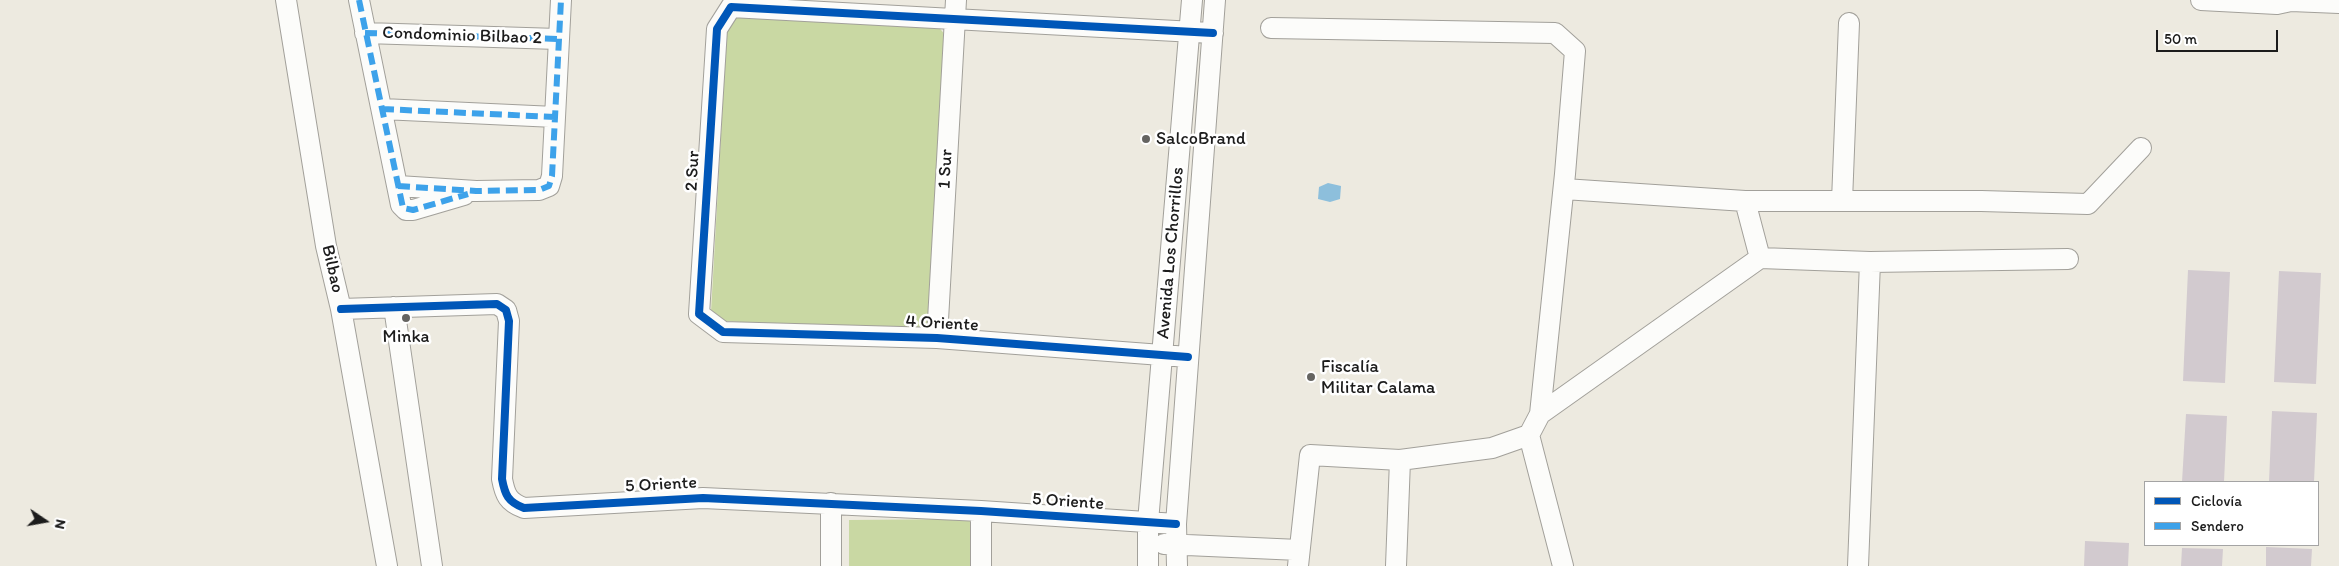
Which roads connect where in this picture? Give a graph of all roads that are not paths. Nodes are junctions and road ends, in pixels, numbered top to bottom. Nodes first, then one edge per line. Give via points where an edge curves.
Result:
1 (286, 0) edge
2 (359, 0) edge
3 (561, 0) edge
4 (1192, 0) edge
5 (1215, 0) edge
6 (2201, 0) edge
7 (2292, 0) edge
8 (2339, 3) edge
9 (955, 9) edge
10 (1849, 23) dead end
11 (1271, 28) dead end
12 (1189, 31) junction
13 (1213, 32) junction
14 (365, 33) junction
15 (558, 39) junction
16 (382, 109) junction
17 (555, 117) junction
18 (2142, 148) dead end
19 (1178, 172) junction
20 (1202, 174) junction
21 (1564, 189) junction
22 (1745, 201) junction
23 (1842, 201) junction
24 (1760, 258) junction
25 (2068, 259) dead end
26 (1870, 262) junction
27 (394, 307) junction
28 (341, 308) junction
29 (699, 314) joint
30 (937, 338) junction
31 (1162, 355) junction
32 (1188, 357) junction
33 (1540, 414) junction
34 (1529, 435) junction
35 (1400, 460) junction
36 (831, 503) junction
37 (981, 511) junction
38 (1148, 522) junction
39 (1176, 524) junction
40 (1148, 543) junction
41 (1176, 545) junction
42 (1299, 558) edge
43 (387, 566) edge
44 (432, 566) edge
45 (831, 566) edge
46 (981, 566) edge
47 (1148, 566) edge
48 (1177, 566) edge
49 (1396, 566) edge
50 (1563, 566) edge
51 (1858, 566) edge

1 - 28 street, Bilbao via 326,246
2 - 14 street, Condominio Bilbao 2
3 - 15 street, Condominio Bilbao 2
4 - 12 street, Avenida Los Chorrillos
5 - 13 street, Avenida Los Chorrillos
6 - 7 street via 2277,4
7 - 8 street
9 - 12 street
9 - 29 street, 2 Sur via 731,7 716,29
9 - 30 street, 1 Sur
10 - 23 street
11 - 21 street via 1555,33 1575,51
12 - 13 street
12 - 19 street, Avenida Los Chorrillos
13 - 20 street, Avenida Los Chorrillos
14 - 15 street, Condominio Bilbao 2
14 - 16 street, Condominio Bilbao 2
15 - 17 street, Condominio Bilbao 2
16 - 17 street
16 - 17 street, Condominio Bilbao 2 via 401,205 409,211 476,191 539,190 550,186
18 - 23 street via 2088,204
19 - 20 street
19 - 31 street, Avenida Los Chorrillos
20 - 32 street, Avenida Los Chorrillos
21 - 22 street
21 - 33 street
22 - 23 street
22 - 24 street
24 - 26 street
24 - 33 street
25 - 26 street
26 - 51 street
27 - 28 street, 5 Oriente
27 - 36 street, 5 Oriente via 497,304 506,310 509,321 502,479 507,499 513,504 524,508 703,498
27 - 44 street
28 - 43 street, Bilbao
29 - 30 street, 4 Oriente via 723,332
30 - 31 street, 4 Oriente
31 - 32 street, 4 Oriente
31 - 38 street, Avenida Los Chorrillos
32 - 39 street, Avenida Los Chorrillos
33 - 34 street
34 - 35 street via 1492,448
34 - 50 street
35 - 42 street via 1310,455
35 - 49 street
36 - 37 street, 5 Oriente
36 - 45 street
37 - 38 street, 5 Oriente
37 - 46 street
38 - 39 street, 5 Oriente
38 - 40 street, Avenida Los Chorrillos
39 - 41 street, Avenida Los Chorrillos
40 - 41 street
40 - 47 street, Avenida Los Chorrillos
41 - 42 street
41 - 48 street, Avenida Los Chorrillos

